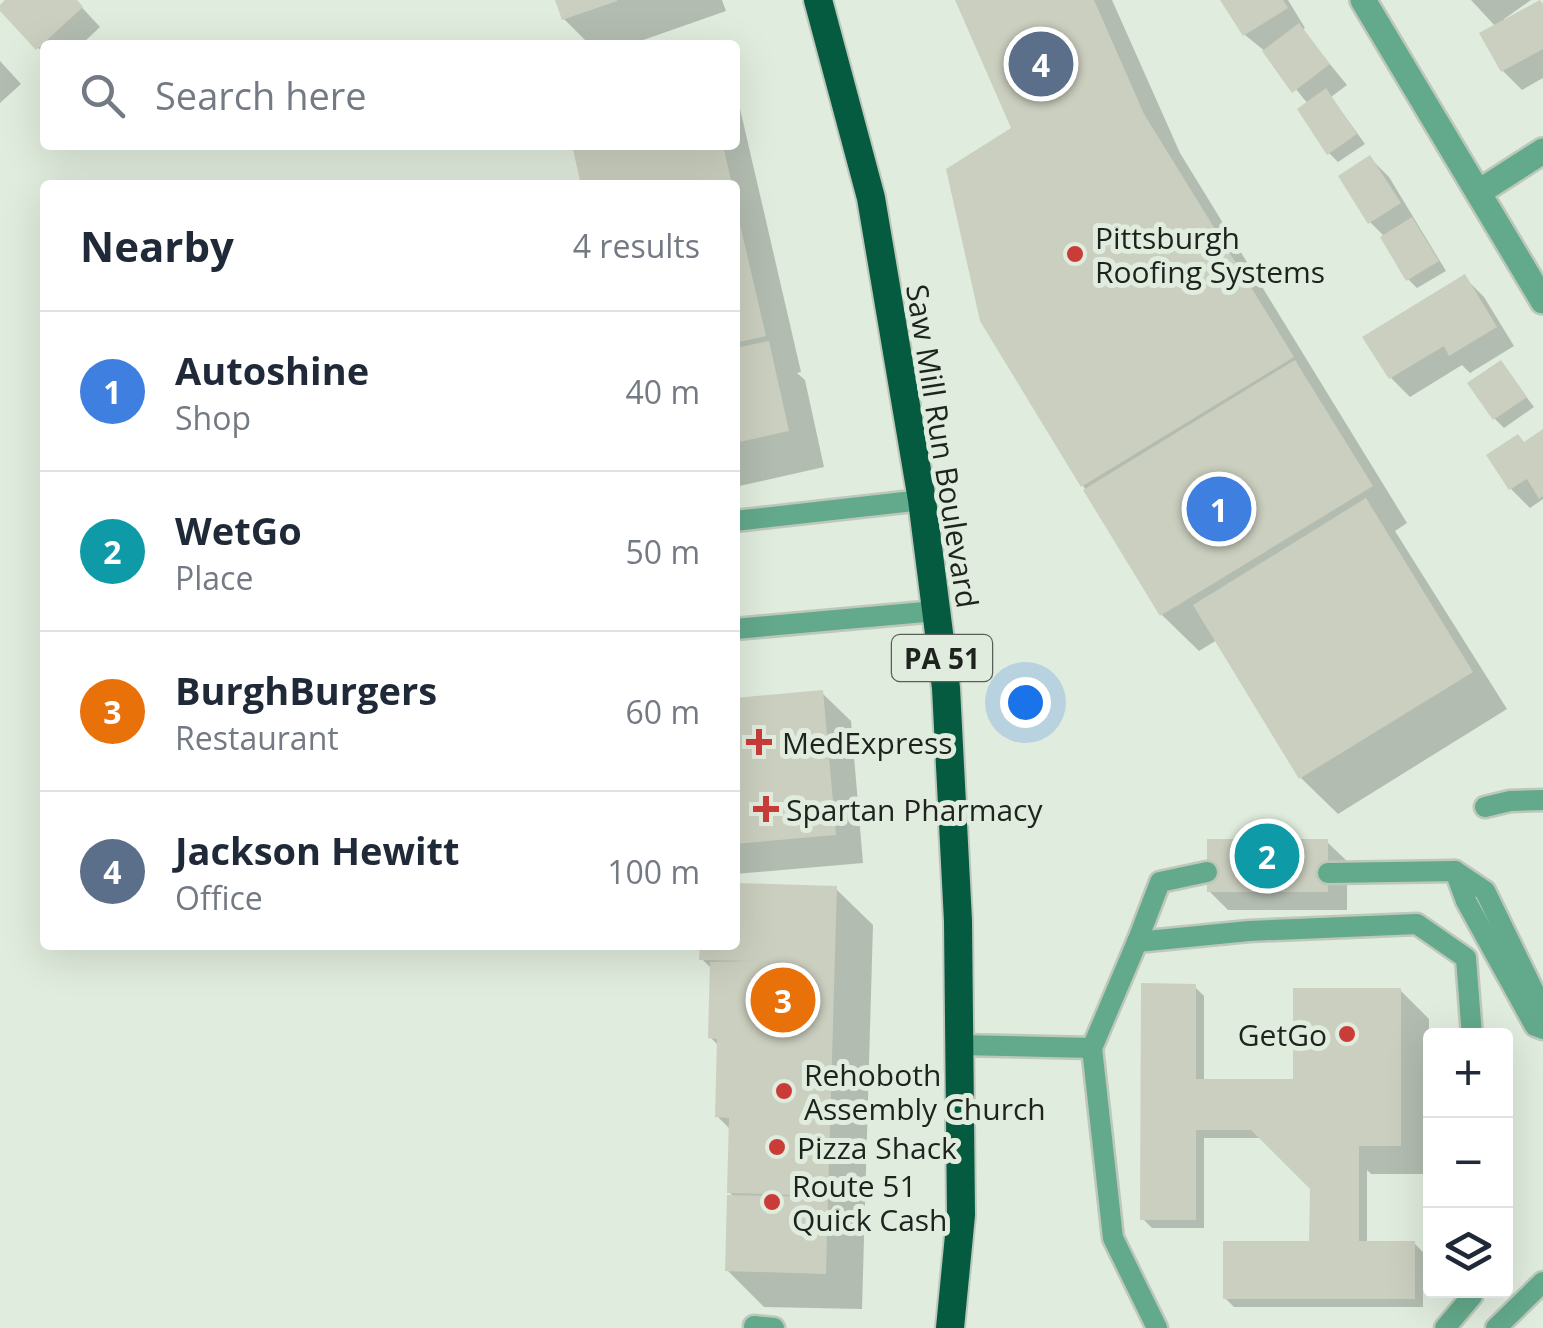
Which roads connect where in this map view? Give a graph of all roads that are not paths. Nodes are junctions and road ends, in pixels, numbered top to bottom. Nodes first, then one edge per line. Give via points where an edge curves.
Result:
1 (818, 0) edge
2 (1363, 0) edge
3 (1543, 152) edge
4 (1479, 192) junction
5 (1543, 302) edge
6 (922, 500) junction
7 (740, 520) edge
8 (936, 611) junction
9 (740, 629) edge
10 (1543, 800) edge
11 (1485, 806) dead end
12 (1206, 872) dead end
13 (1455, 872) junction
14 (1328, 873) dead end
15 (1137, 942) junction
16 (1543, 1010) edge
17 (1471, 1028) edge
18 (1543, 1029) edge
19 (959, 1045) junction
20 (1092, 1048) junction
21 (1543, 1282) edge
22 (1467, 1298) edge
23 (950, 1328) edge
24 (1157, 1328) edge
25 (1446, 1328) edge
26 (1496, 1328) edge

1 - 6 highway, Saw Mill Run Boulevard / PA 51 via 871,198
2 - 4 street
3 - 4 street
4 - 5 street
6 - 7 lane
6 - 8 highway, Saw Mill Run Boulevard / PA 51
8 - 9 lane
8 - 19 highway, Saw Mill Run Boulevard / PA 51 via 946,688
10 - 11 lane
12 - 15 lane via 1160,882
13 - 14 lane
13 - 16 lane via 1485,891
13 - 18 lane via 1535,1026
15 - 17 lane via 1417,924 1466,958
15 - 20 lane
19 - 20 lane
19 - 23 highway, Saw Mill Run Boulevard / PA 51 via 961,1215
20 - 24 lane via 1113,1238
21 - 26 lane
22 - 25 lane

